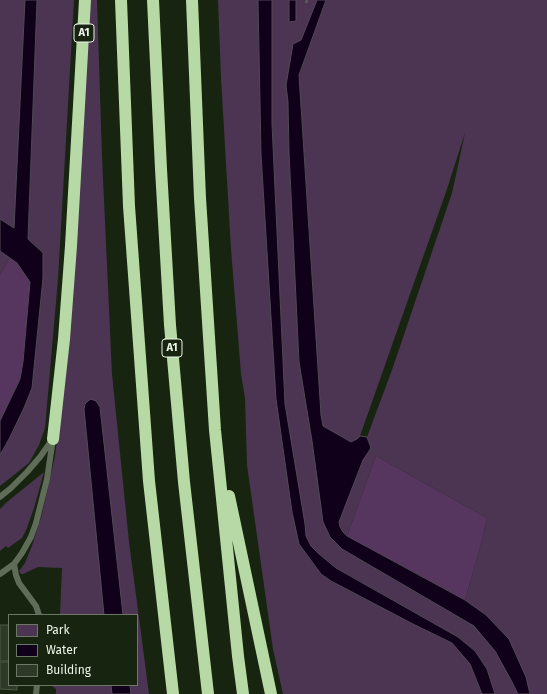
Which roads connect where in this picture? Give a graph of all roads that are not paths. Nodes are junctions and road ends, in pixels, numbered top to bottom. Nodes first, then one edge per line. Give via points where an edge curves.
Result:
1 (85, 0) edge
2 (121, 0) edge
3 (154, 0) edge
4 (192, 0) edge
5 (215, 430) junction
6 (53, 439) junction
7 (0, 497) edge
8 (14, 564) junction
9 (0, 574) edge
10 (38, 614) edge
11 (173, 694) edge
12 (208, 694) edge
13 (243, 694) edge
14 (271, 694) edge

1 - 6 highway, A1 via 71,246
2 - 11 highway via 129,206 150,488
3 - 12 highway, A1 via 170,325 184,482
4 - 5 highway via 200,198
5 - 13 highway
5 - 14 highway
6 - 7 lane, A1 via 27,472
6 - 8 lane, A1 via 47,479 36,523 31,537
8 - 9 lane, A1
8 - 10 lane via 19,583 36,606

